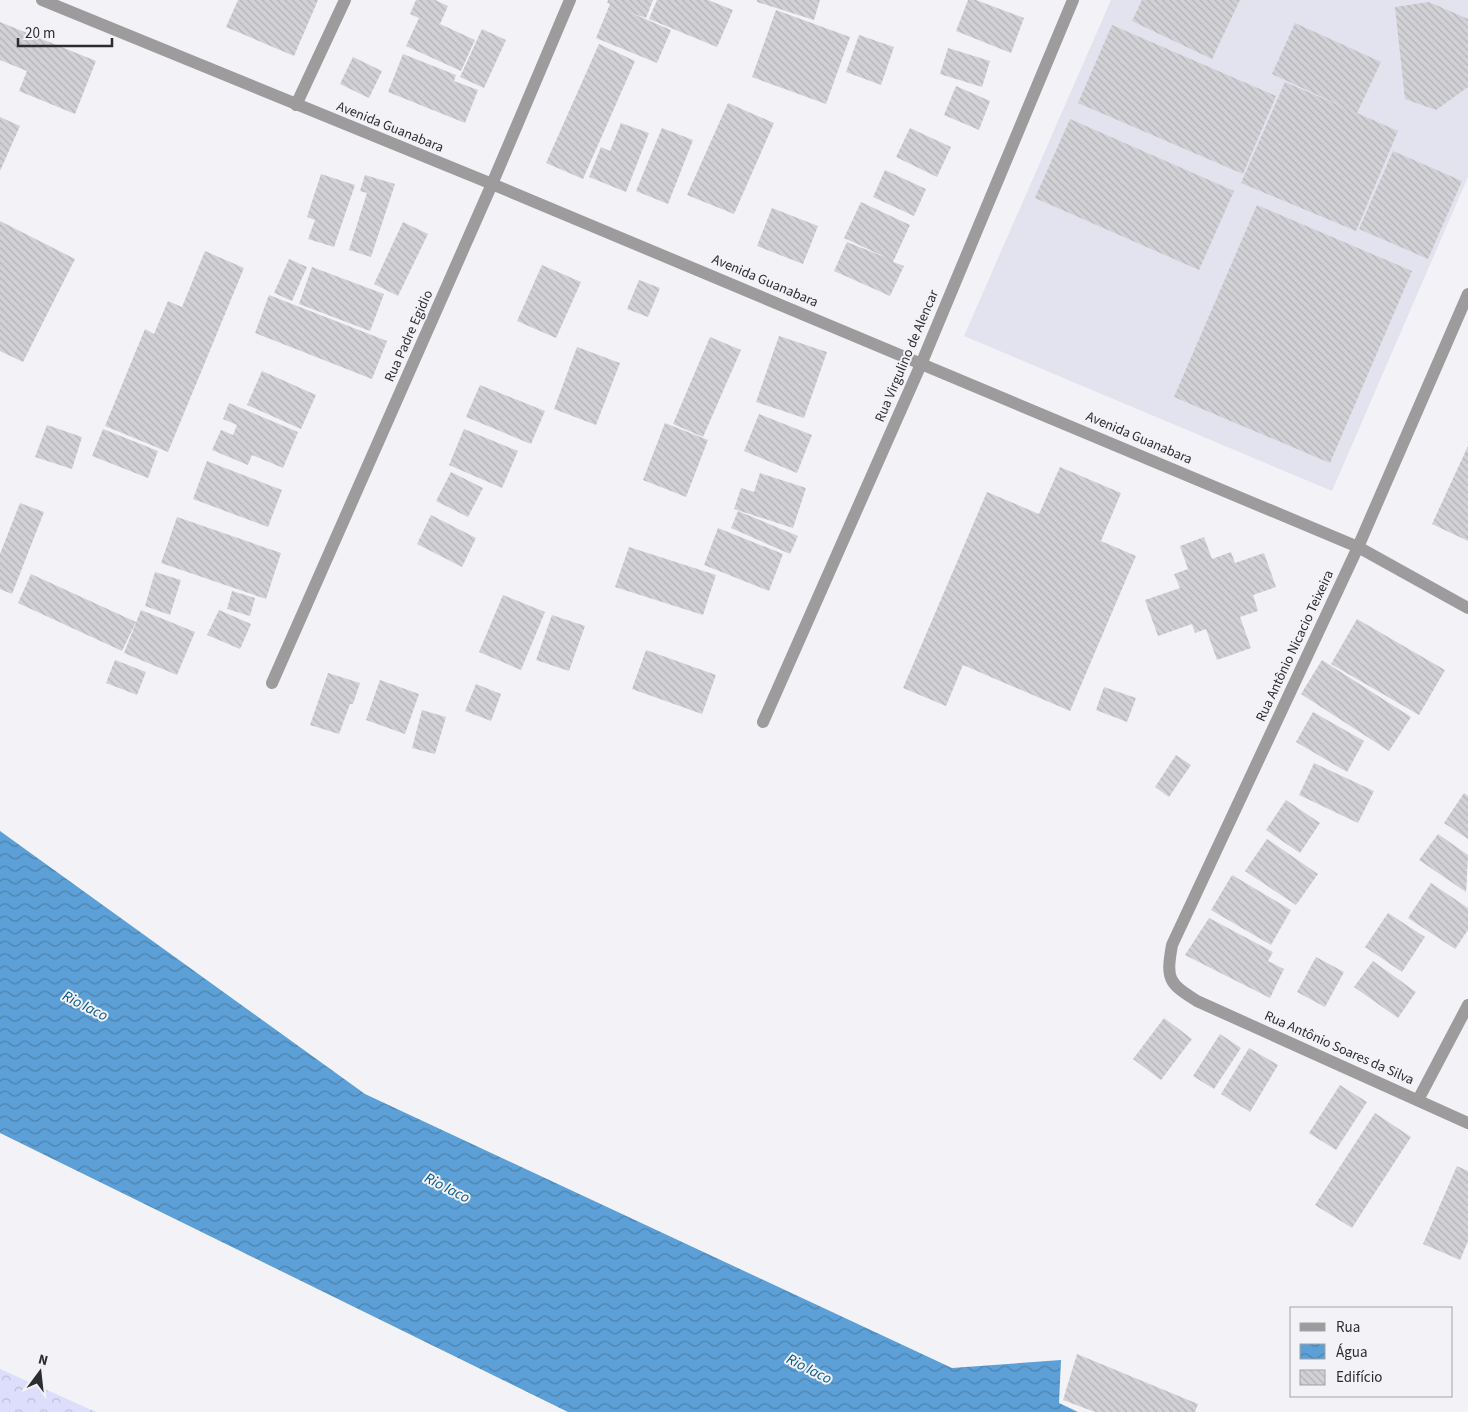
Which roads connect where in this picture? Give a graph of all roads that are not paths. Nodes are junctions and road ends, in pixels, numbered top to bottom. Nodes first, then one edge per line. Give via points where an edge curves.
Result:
1 (42, 0) edge
2 (345, 0) edge
3 (570, 0) edge
4 (1073, 0) edge
5 (296, 105) junction
6 (492, 184) junction
7 (1468, 294) edge
8 (922, 362) junction
9 (1358, 547) junction
10 (1468, 608) edge
11 (272, 683) dead end
12 (763, 722) dead end
13 (1197, 1002) joint
14 (1468, 1005) edge
15 (1418, 1100) junction
16 (1468, 1123) edge

1 - 5 street, Avenida Guanabara
2 - 5 street
3 - 6 street, Rua Padre Egidio
4 - 8 street, Rua Virgulino de Alencar
5 - 6 street, Avenida Guanabara
6 - 8 street, Avenida Guanabara
6 - 11 street, Rua Padre Egidio
7 - 9 street, Rua Antônio Nicacio Teixeira
8 - 9 street, Avenida Guanabara
8 - 12 street, Rua Virgulino de Alencar
9 - 10 street, Avenida Guanabara
9 - 13 street, Rua Antônio Nicacio Teixeira via 1172,945 1171,979 1175,988
13 - 15 street, Rua Antônio Soares da Silva
14 - 15 street
15 - 16 street, Rua Antônio Soares da Silva

